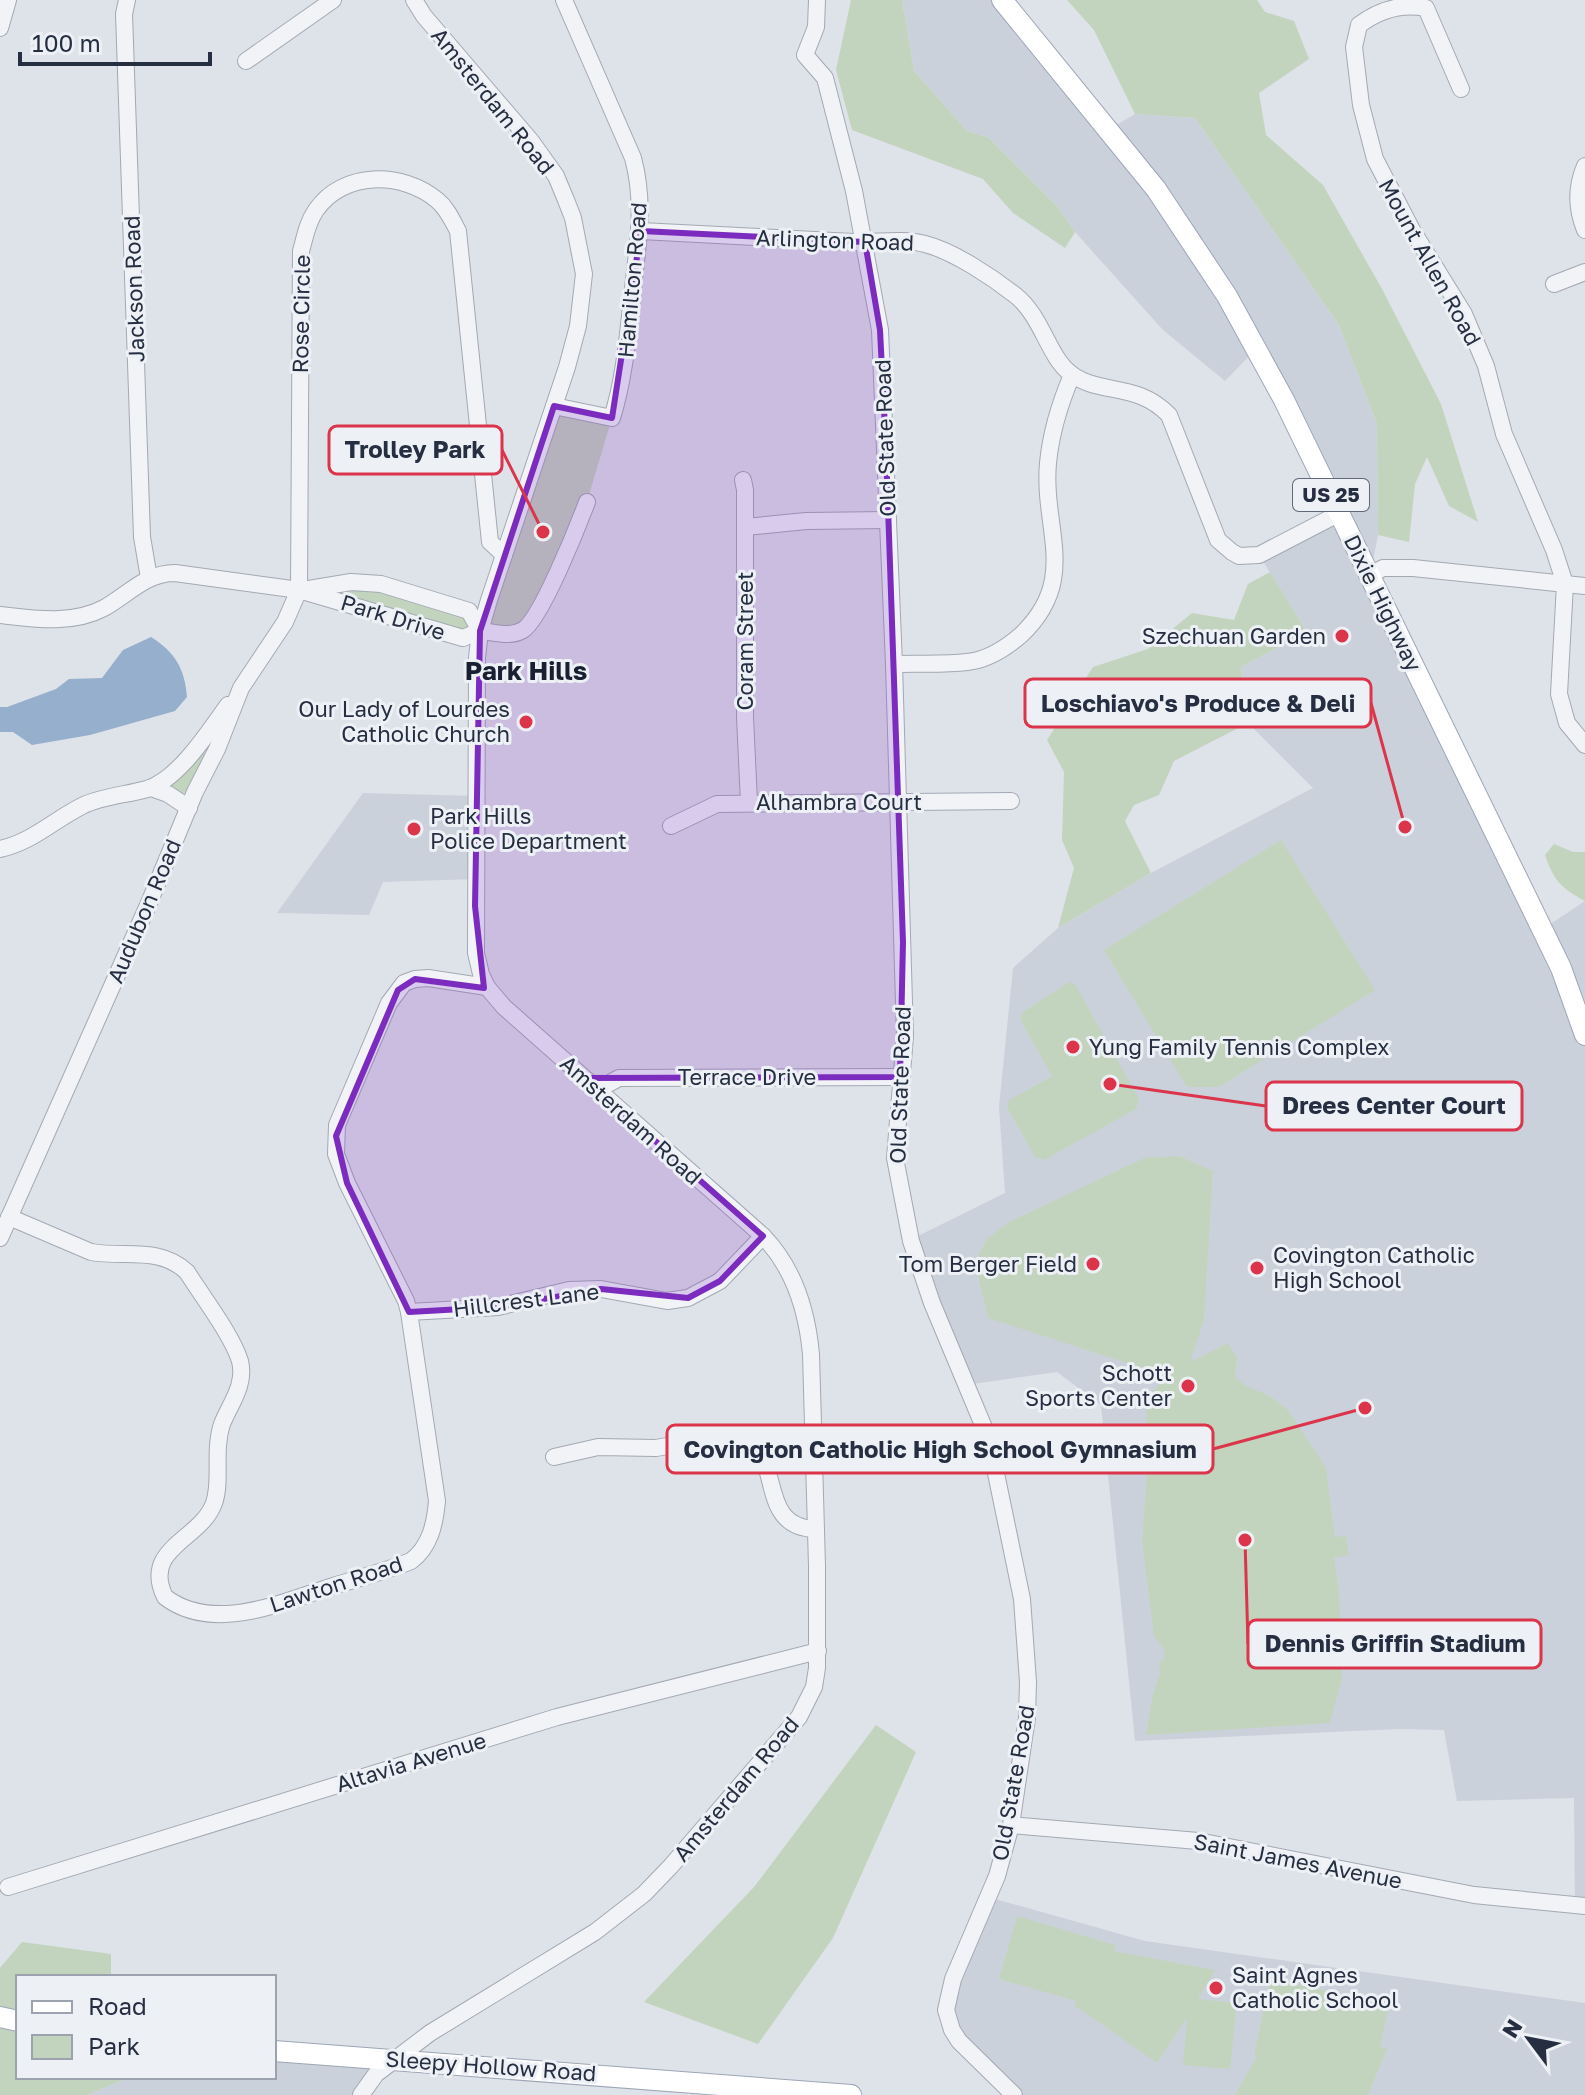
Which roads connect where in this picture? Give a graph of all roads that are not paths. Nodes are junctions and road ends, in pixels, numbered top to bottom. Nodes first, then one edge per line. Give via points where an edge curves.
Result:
1 (8, 0) edge
2 (127, 0) edge
3 (333, 0) edge
4 (414, 0) edge
5 (564, 0) edge
6 (817, 0) edge
7 (1002, 0) edge
8 (0, 28) edge
9 (246, 61) dead end
10 (1461, 89) dead end
11 (1585, 166) edge
12 (1585, 230) edge
13 (641, 231) junction
14 (865, 242) junction
15 (1585, 272) edge
16 (1554, 284) dead end
17 (1072, 375) junction
18 (554, 406) junction
19 (743, 480) dead end
20 (587, 502) dead end
21 (1340, 513) junction
22 (888, 520) junction
23 (746, 527) junction
24 (504, 555) junction
25 (1370, 575) junction
26 (149, 578) junction
27 (1565, 584) junction
28 (1585, 586) edge
29 (299, 590) junction
30 (0, 615) edge
31 (480, 631) junction
32 (894, 664) junction
33 (241, 688) junction
34 (1585, 745) edge
35 (151, 788) junction
36 (1011, 801) dead end
37 (749, 802) junction
38 (898, 802) junction
39 (189, 808) junction
40 (671, 826) dead end
41 (0, 849) edge
42 (487, 987) junction
43 (1585, 1035) edge
44 (900, 1077) junction
45 (597, 1090) junction
46 (9, 1217) junction
47 (763, 1236) junction
48 (0, 1238) edge
49 (409, 1312) junction
50 (554, 1457) dead end
51 (815, 1529) junction
52 (818, 1651) junction
53 (1011, 1825) junction
54 (8, 1887) dead end
55 (1585, 1906) edge
56 (276, 2051) edge
57 (395, 2059) junction
58 (361, 2095) edge
59 (851, 2095) edge
60 (1014, 2095) edge

1 - 8 street
2 - 26 street, Jackson Road via 142,537
3 - 9 street
4 - 18 street, Amsterdam Road via 531,141 556,176 573,218 583,290
5 - 13 street, Hamilton Road via 633,158 640,184
6 - 14 street, Old State Road via 816,27 805,55 825,78
7 - 21 main road, Dixie Highway / US 25 via 1156,189 1227,296
10 - 27 street, Mount Allen Road via 1426,8 1393,8 1359,25 1354,47 1375,159 1464,314 1486,366 1504,434
11 - 12 street via 1577,195
13 - 14 street, Arlington Road
13 - 18 street, Hamilton Road via 621,388 612,418
14 - 17 street, Arlington Road via 923,243 975,269 1017,296
14 - 22 street, Old State Road via 880,330
15 - 16 street
17 - 21 street via 1134,392 1161,406 1218,540 1239,556 1259,555
17 - 32 street via 1052,432 1048,482 1056,554 1042,608 1022,634 997,653 969,662
18 - 24 street, Amsterdam Road
19 - 23 street, Coram Street
20 - 31 street via 531,623 511,634
21 - 25 main road, Dixie Highway / US 25
22 - 23 street
22 - 32 street, Old State Road
23 - 37 street, Coram Street
24 - 29 street, Rose Circle via 490,542 458,231 438,200 410,184 364,180 324,200 307,227 301,251
24 - 31 street, Amsterdam Road
25 - 27 street via 1383,568 1413,568
25 - 43 main road, Dixie Highway / US 25 via 1561,968
26 - 29 street via 175,573
26 - 30 street via 100,610 68,619
27 - 28 street
27 - 34 street via 1559,694 1567,723
29 - 31 street, Park Drive via 463,638
29 - 31 street, Park Drive via 351,582 381,584 469,611
29 - 33 street, Audubon Road via 285,622
31 - 42 street, Amsterdam Road via 475,906 476,953
32 - 38 street, Old State Road
33 - 35 street via 194,751
33 - 39 street, Audubon Road
35 - 39 street
35 - 41 street via 80,806 38,834
36 - 38 street, Alhambra Court
37 - 38 street, Alhambra Court
37 - 40 street, Alhambra Court via 717,804
38 - 44 street, Old State Road via 905,1036
39 - 46 street, Audubon Road
42 - 45 street, Amsterdam Road
42 - 49 street, Lawton Road via 428,978 404,983 389,1003 337,1125 336,1154 347,1183
44 - 45 street, Terrace Drive via 619,1078
44 - 53 street, Old State Road via 895,1158 908,1228 932,1303 988,1440 1022,1599 1027,1718
45 - 47 street, Amsterdam Road
46 - 48 street, Audubon Road
46 - 49 street, Lawton Road via 91,1252 156,1254 179,1264 240,1362 240,1384 222,1424 216,1454 215,1502 160,1565 165,1597 184,1608 218,1614 252,1611 403,1564 426,1546 437,1501
47 - 49 street, Hillcrest Lane via 720,1281 688,1298 667,1301 601,1289 569,1290 498,1307
47 - 51 street, Amsterdam Road via 779,1253 808,1323
50 - 51 street via 598,1447 656,1448 740,1436 762,1454 785,1519
51 - 52 street, Amsterdam Road
52 - 54 street, Altavia Avenue via 557,1717
52 - 57 street, Amsterdam Road via 814,1687 799,1717 644,1894 595,1932
53 - 55 street, Saint James Avenue via 1198,1841 1474,1895
53 - 60 street, Old State Road via 946,2010 959,2041
56 - 57 main road, Sleepy Hollow Road
57 - 58 street, Amsterdam Road
57 - 59 main road, Sleepy Hollow Road

